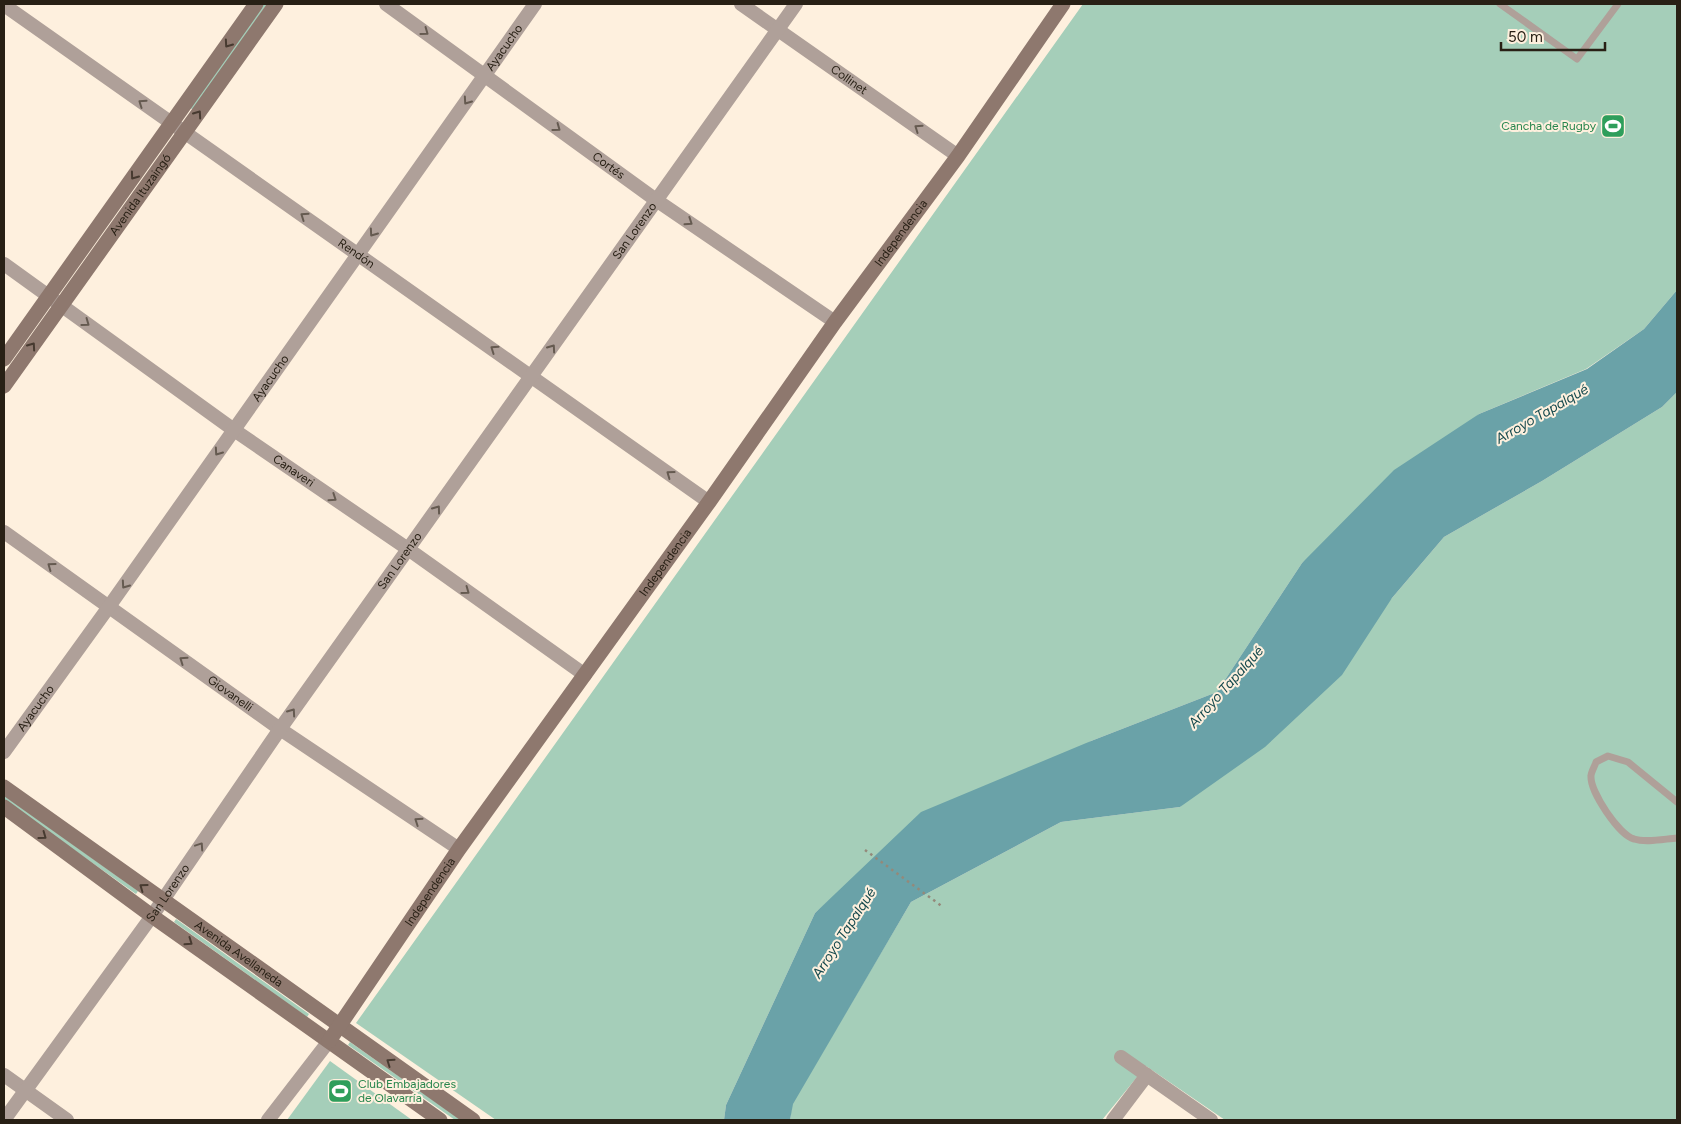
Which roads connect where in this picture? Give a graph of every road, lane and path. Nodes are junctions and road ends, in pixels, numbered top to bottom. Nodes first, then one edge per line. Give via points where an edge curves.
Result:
1 (256, 4) edge
2 (276, 4) edge
3 (386, 4) edge
4 (535, 4) edge
5 (741, 4) edge
6 (796, 4) edge
7 (1062, 4) edge
8 (1500, 4) edge
9 (1618, 4) edge
10 (4, 5) edge
11 (778, 29) junction
12 (485, 75) junction
13 (172, 123) junction
14 (184, 132) junction
15 (958, 156) junction
16 (656, 200) junction
17 (358, 254) junction
18 (4, 264) edge
19 (48, 295) junction
20 (61, 304) junction
21 (836, 322) junction
22 (4, 359) edge
23 (533, 376) junction
24 (4, 386) edge
25 (234, 430) junction
26 (709, 502) junction
27 (4, 532) edge
28 (408, 549) junction
29 (108, 608) junction
30 (585, 675) junction
31 (280, 729) junction
32 (4, 752) edge
33 (4, 787) edge
34 (1677, 802) edge
35 (4, 807) edge
36 (1677, 838) edge
37 (459, 849) junction
38 (865, 850) dead end
39 (162, 901) junction
40 (943, 906) dead end
41 (152, 916) junction
42 (340, 1027) junction
43 (329, 1041) junction
44 (1121, 1058) dead end
45 (4, 1075) edge
46 (1147, 1076) junction
47 (26, 1090) junction
48 (4, 1120) edge
49 (67, 1120) edge
50 (268, 1120) edge
51 (440, 1120) edge
52 (473, 1120) edge
53 (1113, 1120) edge
54 (1211, 1120) edge

1 -> 13 main road, Avenida Ituzaingó
14 -> 2 main road, Avenida Ituzaingó
3 -> 12 street, Cortés
4 - 12 street, Ayacucho
5 - 11 street, Collinet
6 - 11 street, San Lorenzo
7 - 15 main road, Independencia
8 - 9 lane via 1577,59
13 -> 10 street, Rendón
15 -> 11 street, Collinet
11 - 16 street, San Lorenzo
12 -> 16 street, Cortés
12 -> 17 street, Ayacucho
13 - 14 street, Rendón
13 -> 19 main road, Avenida Ituzaingó
17 -> 14 street, Rendón
14 - 20 main road, Avenida Ituzaingó
15 - 21 main road, Independencia
16 -> 21 street, Cortés
23 -> 16 street, San Lorenzo
23 -> 17 street, Rendón
17 - 25 street, Ayacucho
18 - 19 street, Canaveri
19 - 20 street, Canaveri
19 - 22 main road, Avenida Ituzaingó
24 -> 20 main road, Avenida Ituzaingó
20 -> 25 street, Canaveri
21 - 26 main road, Independencia
26 -> 23 street, Rendón
28 -> 23 street, San Lorenzo
25 -> 28 street, Canaveri
25 -> 29 street, Ayacucho
26 - 30 main road, Independencia
29 -> 27 street, Giovanelli
28 -> 30 street, Canaveri
31 -> 28 street, San Lorenzo
31 -> 29 street, Giovanelli
29 - 32 street, Ayacucho
30 - 37 main road, Independencia
37 -> 31 street, Giovanelli
39 -> 31 street, San Lorenzo
39 -> 33 main road, Avenida Avellaneda
34 - 36 lane via 1628,762 1608,756 1596,762 1590,775 1603,807 1625,834 1634,839
35 -> 41 main road, Avenida Avellaneda
37 - 42 main road, Independencia
38 - 40 path
39 - 41 street, San Lorenzo
39 - 42 main road, Avenida Avellaneda
41 -> 43 main road, Avenida Avellaneda
41 - 47 street, San Lorenzo
42 - 43 main road, Independencia
52 -> 42 main road, Avenida Avellaneda
43 - 50 street, Independencia
43 - 51 main road, Avenida Avellaneda
44 - 46 street
45 - 47 street
46 - 53 street
46 - 54 street
47 - 48 street, San Lorenzo
47 - 49 street

